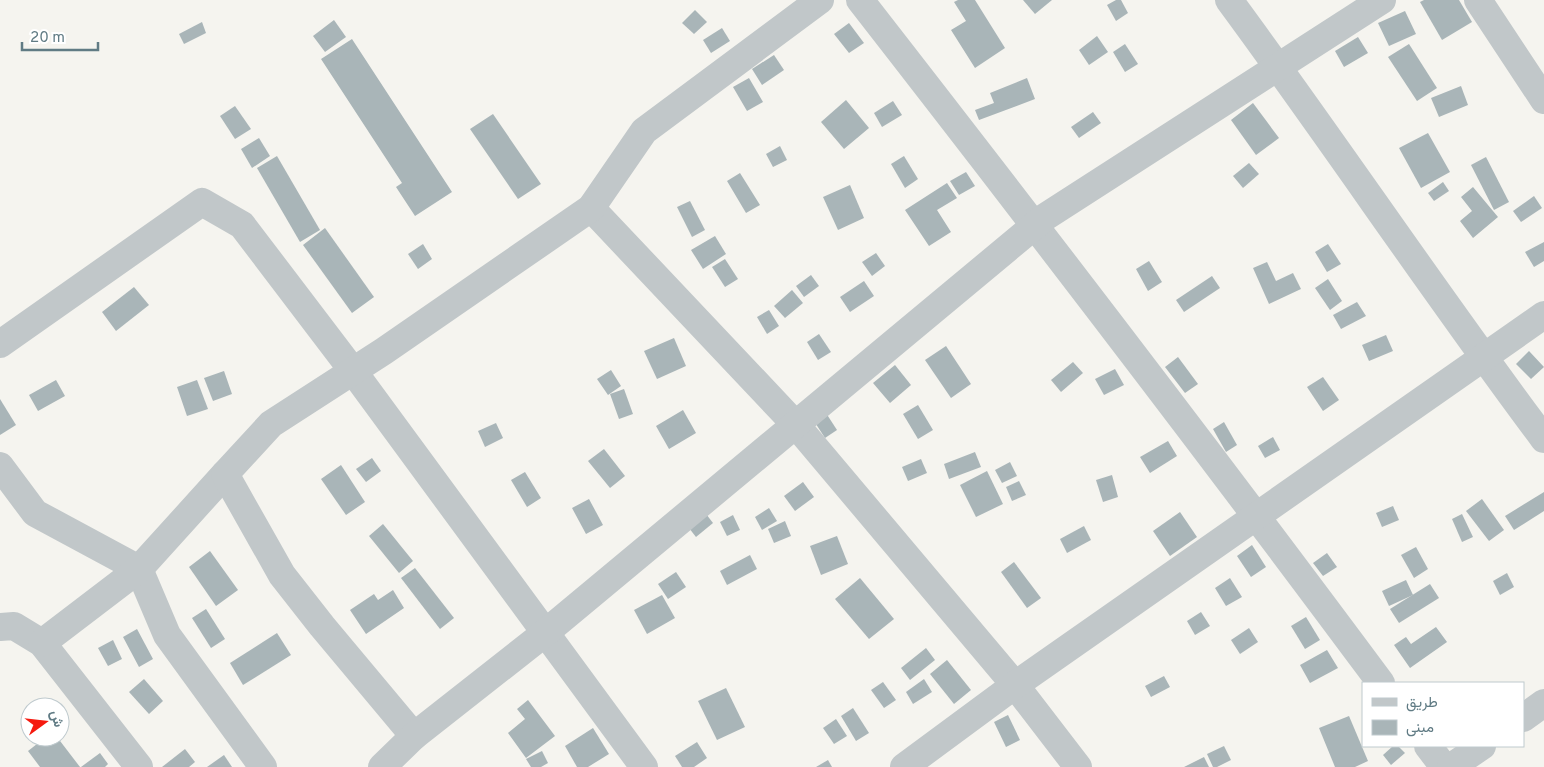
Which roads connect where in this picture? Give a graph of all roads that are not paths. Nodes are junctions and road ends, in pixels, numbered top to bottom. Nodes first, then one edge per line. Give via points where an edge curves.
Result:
1 (820, 0) edge
2 (860, 0) edge
3 (1229, 0) edge
4 (1382, 0) edge
5 (1478, 0) edge
6 (1278, 67) junction
7 (1544, 100) edge
8 (592, 208) junction
9 (1035, 225) junction
10 (1544, 315) edge
11 (0, 344) edge
12 (1483, 358) junction
13 (353, 371) junction
14 (796, 424) junction
15 (1544, 439) edge
16 (0, 466) edge
17 (225, 474) junction
18 (1257, 516) junction
19 (139, 569) junction
20 (0, 627) edge
21 (545, 633) junction
22 (42, 643) junction
23 (1380, 682) edge
24 (1015, 685) junction
25 (1544, 703) edge
26 (1524, 717) edge
27 (414, 736) junction
28 (1429, 747) edge
29 (1481, 747) edge
30 (139, 767) edge
31 (263, 767) edge
32 (382, 767) edge
33 (644, 767) edge
34 (904, 767) edge
35 (1078, 767) edge
36 (1444, 767) edge
37 (1451, 767) edge

1 - 8 street via 644,131
2 - 9 street
3 - 6 street
4 - 6 street
5 - 7 street
6 - 9 street
6 - 12 street
8 - 13 street
8 - 14 street
9 - 14 street
9 - 18 street
10 - 12 street
11 - 13 street via 202,202 242,225
12 - 15 street
12 - 18 street
13 - 17 street via 271,424
13 - 21 street
14 - 21 street
14 - 24 street
16 - 19 street via 35,512
17 - 19 street
17 - 27 street via 282,576
18 - 23 street
18 - 24 street
19 - 22 street
19 - 31 street via 167,634
20 - 22 street via 14,626
21 - 27 street
21 - 33 street
22 - 30 street
24 - 34 street
24 - 35 street
25 - 26 street
27 - 32 street
28 - 36 street
29 - 37 street

